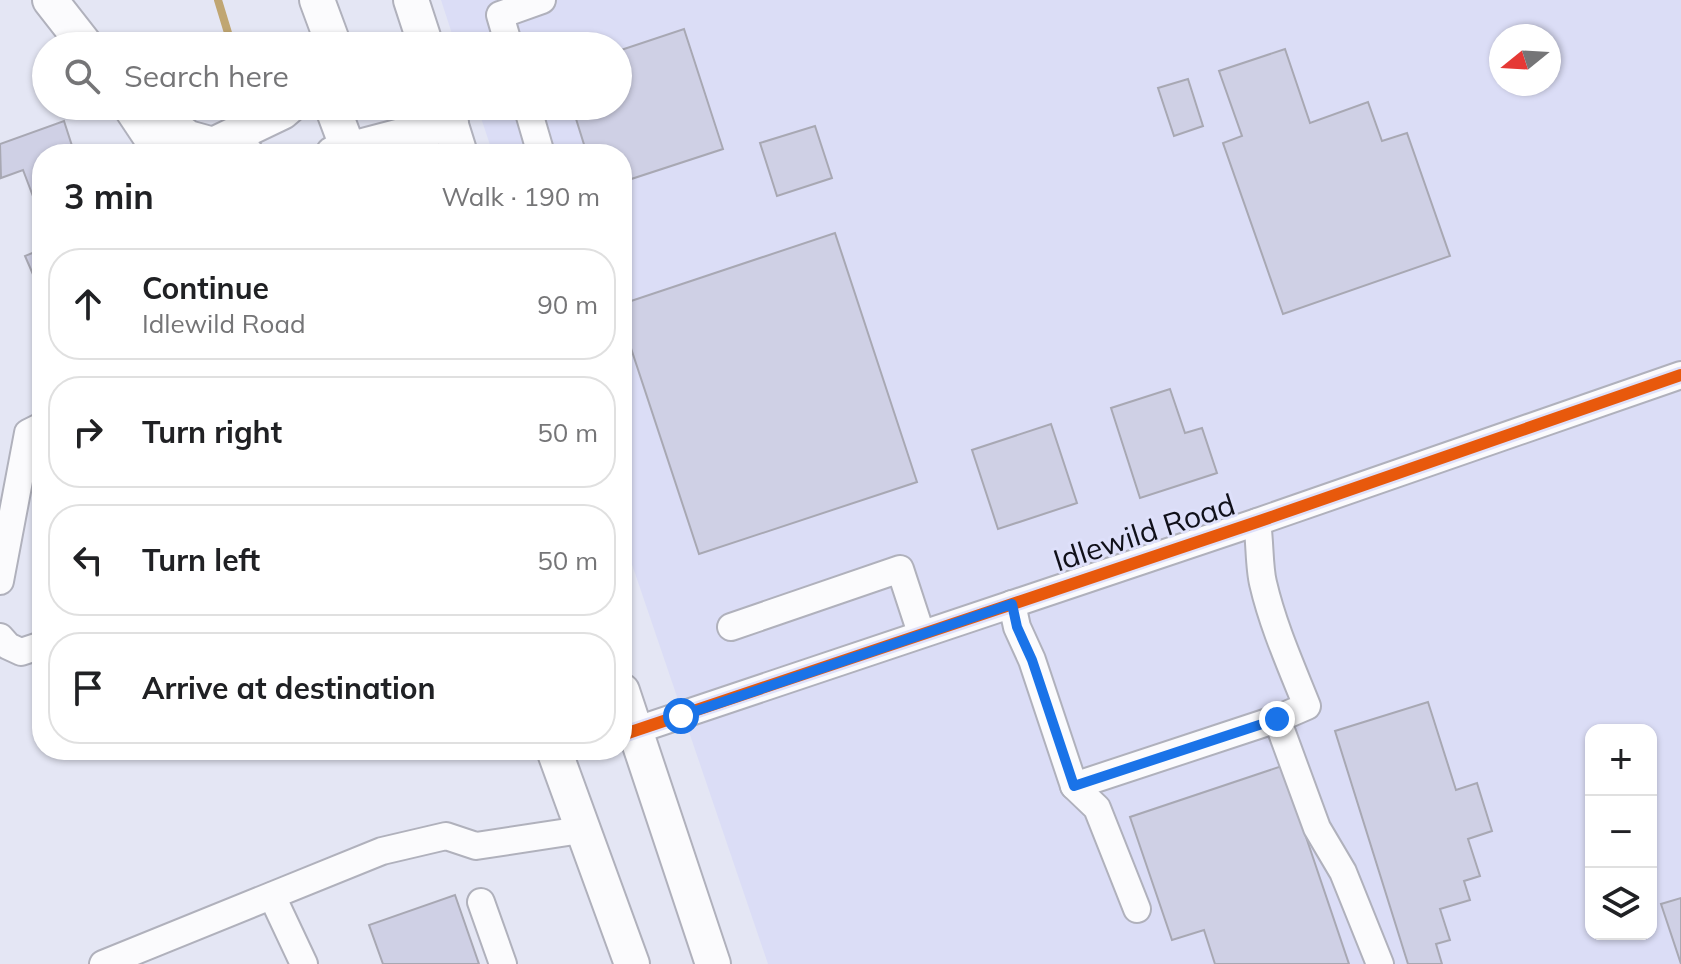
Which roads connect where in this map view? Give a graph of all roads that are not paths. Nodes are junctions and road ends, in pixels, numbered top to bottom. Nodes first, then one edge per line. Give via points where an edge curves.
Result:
1 (50, 0) edge
2 (294, 0) edge
3 (317, 0) edge
4 (411, 0) edge
5 (542, 0) edge
6 (497, 8) edge
7 (75, 32) edge
8 (306, 32) edge
9 (329, 32) edge
10 (421, 32) edge
11 (505, 32) edge
12 (139, 120) edge
13 (164, 120) edge
14 (265, 120) edge
15 (337, 120) edge
16 (531, 120) edge
17 (452, 128) edge
18 (155, 144) edge
19 (205, 144) edge
20 (215, 144) edge
21 (345, 144) edge
22 (385, 144) edge
23 (538, 144) edge
24 (1681, 375) edge
25 (32, 431) edge
26 (1257, 522) junction
27 (0, 581) edge
28 (1012, 604) junction
29 (731, 627) dead end
30 (921, 633) junction
31 (0, 637) edge
32 (32, 648) edge
33 (1277, 719) junction
34 (632, 732) edge
35 (632, 744) edge
36 (557, 760) edge
37 (1074, 786) junction
38 (581, 830) junction
39 (272, 896) junction
40 (481, 902) dead end
41 (1137, 909) dead end
42 (103, 964) edge
43 (304, 964) edge
44 (503, 964) edge
45 (632, 964) edge
46 (713, 964) edge
47 (1380, 964) edge

1 - 7 main road
2 - 8 main road
3 - 9 main road
4 - 10 main road
5 - 6 street
6 - 11 street
12 - 18 main road
13 - 19 main road
14 - 20 main road
15 - 21 main road
16 - 23 street
17 - 22 main road
24 - 26 street, Idlewild Road
25 - 27 street
26 - 28 street, Idlewild Road
26 - 33 street via 1262,579 1307,706
28 - 30 street, Idlewild Road
28 - 37 street
29 - 30 street via 900,569
30 - 34 street, Idlewild Road
31 - 32 street via 21,652
33 - 37 street
33 - 47 street via 1317,828 1343,872
35 - 46 main road
36 - 38 main road
37 - 41 street via 1097,808
38 - 39 street via 476,846 446,836 382,851
38 - 45 main road
39 - 42 street
39 - 43 street
40 - 44 street

